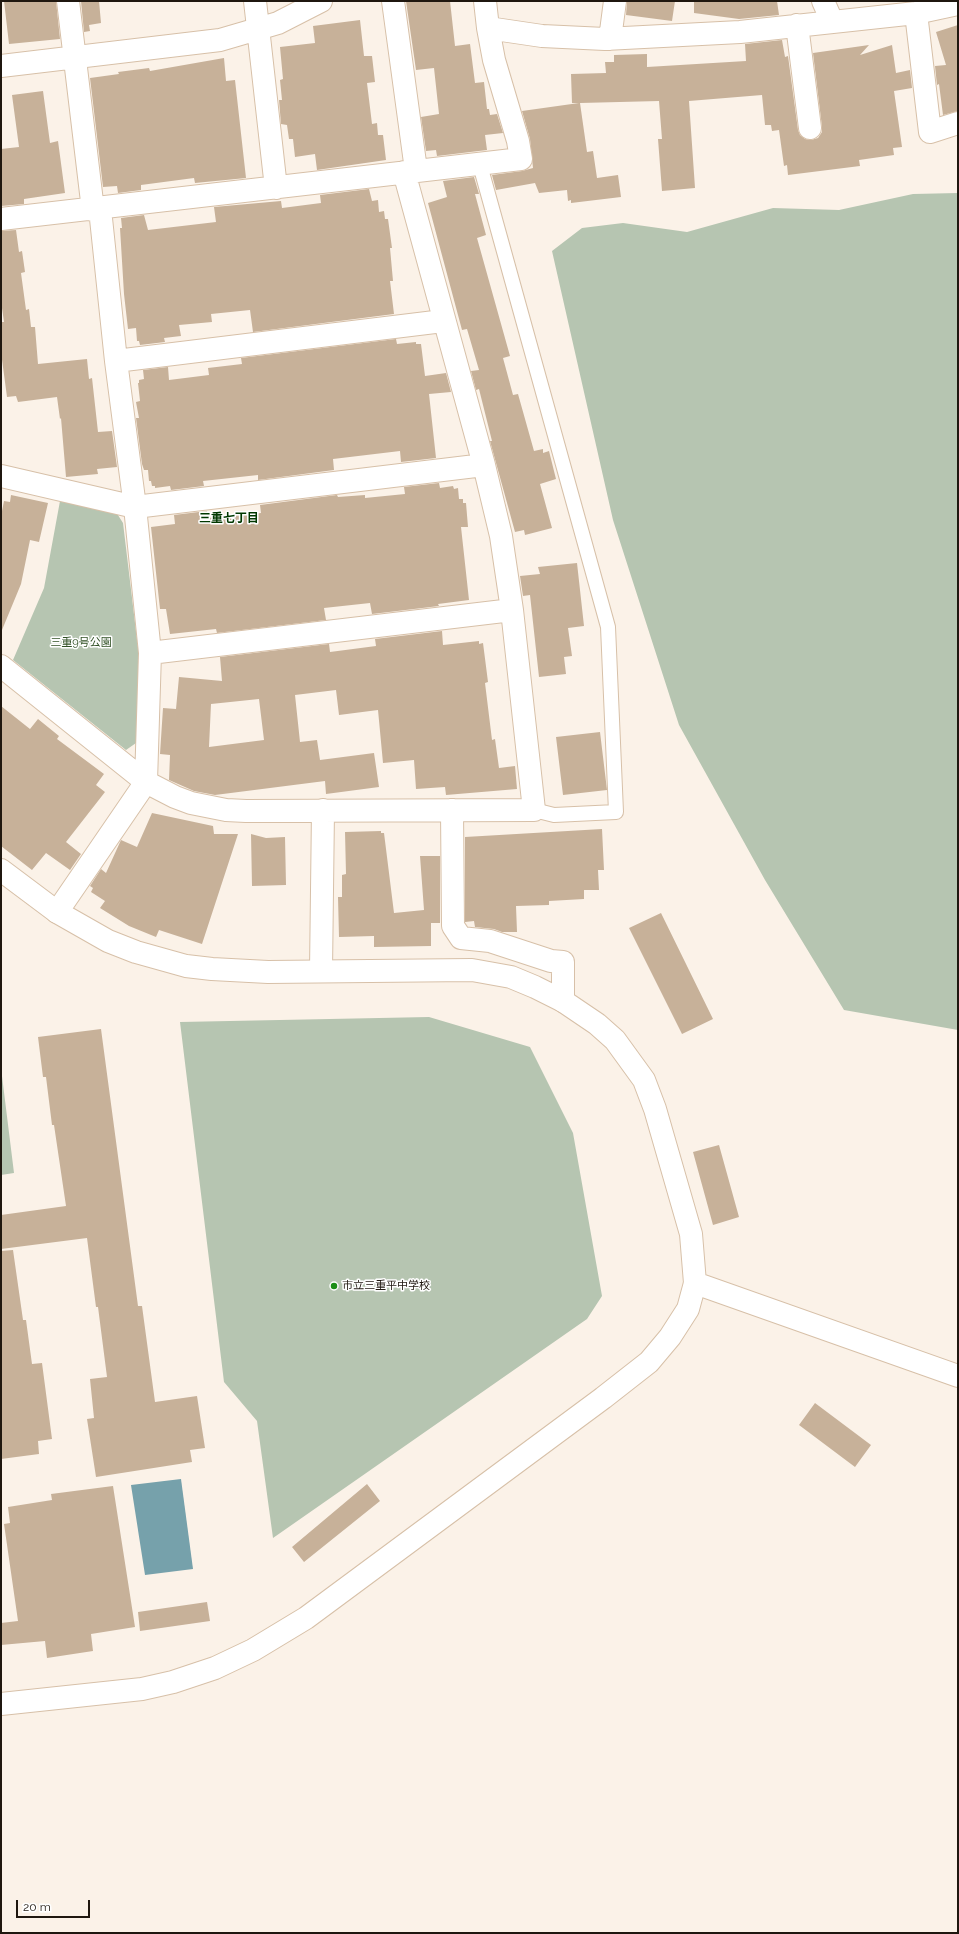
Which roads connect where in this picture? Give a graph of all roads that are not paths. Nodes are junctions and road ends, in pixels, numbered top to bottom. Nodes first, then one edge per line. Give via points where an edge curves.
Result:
1 (68, 1) edge
2 (255, 1) edge
3 (321, 1) edge
4 (393, 1) edge
5 (485, 1) edge
6 (615, 1) edge
7 (823, 1) edge
8 (958, 4) edge
9 (916, 13) junction
10 (832, 21) junction
11 (797, 25) junction
12 (488, 28) junction
13 (259, 30) junction
14 (610, 39) junction
15 (75, 58) junction
16 (1, 66) edge
17 (958, 123) edge
18 (810, 128) dead end
19 (480, 165) junction
20 (410, 171) junction
21 (276, 188) junction
22 (96, 210) junction
23 (1, 219) edge
24 (443, 321) junction
25 (116, 361) junction
26 (484, 465) junction
27 (1, 476) edge
28 (135, 507) junction
29 (512, 610) junction
30 (150, 653) junction
31 (1, 666) edge
32 (146, 782) junction
33 (323, 810) junction
34 (452, 810) junction
35 (534, 810) junction
36 (1, 870) edge
37 (57, 912) junction
38 (321, 971) junction
39 (563, 1001) junction
40 (695, 1283) junction
41 (958, 1376) edge
42 (1, 1704) edge

1 - 15 street
2 - 13 street
3 - 13 street
4 - 20 street
5 - 12 street
6 - 14 street
7 - 10 street
8 - 9 street
9 - 10 street
9 - 17 street via 930,132
10 - 11 street
11 - 14 street via 740,32
11 - 18 street
12 - 14 street via 542,36
12 - 19 street via 521,160
13 - 15 street via 220,40
13 - 21 street
15 - 16 street
15 - 22 street
19 - 20 street
19 - 35 lane via 608,627 616,812 554,815
20 - 21 street
20 - 24 street
21 - 22 street
22 - 23 street
22 - 25 street
24 - 25 street
24 - 26 street
25 - 28 street
26 - 28 street
26 - 29 street via 501,536
27 - 28 street
28 - 30 street
29 - 30 street
29 - 35 street
30 - 32 street
31 - 32 street
32 - 33 street via 191,803 226,810
32 - 37 street
33 - 34 street
33 - 38 street
34 - 35 street
34 - 39 street via 453,926 461,938 490,941 551,961 563,962
36 - 37 street
37 - 38 street via 108,941 186,966 241,971
38 - 39 street via 472,970 511,977
39 - 40 street via 615,1040 644,1080 655,1109 691,1234
40 - 41 street
40 - 42 street via 688,1309 670,1338 649,1362 306,1618 253,1650 215,1668 173,1682 142,1689

